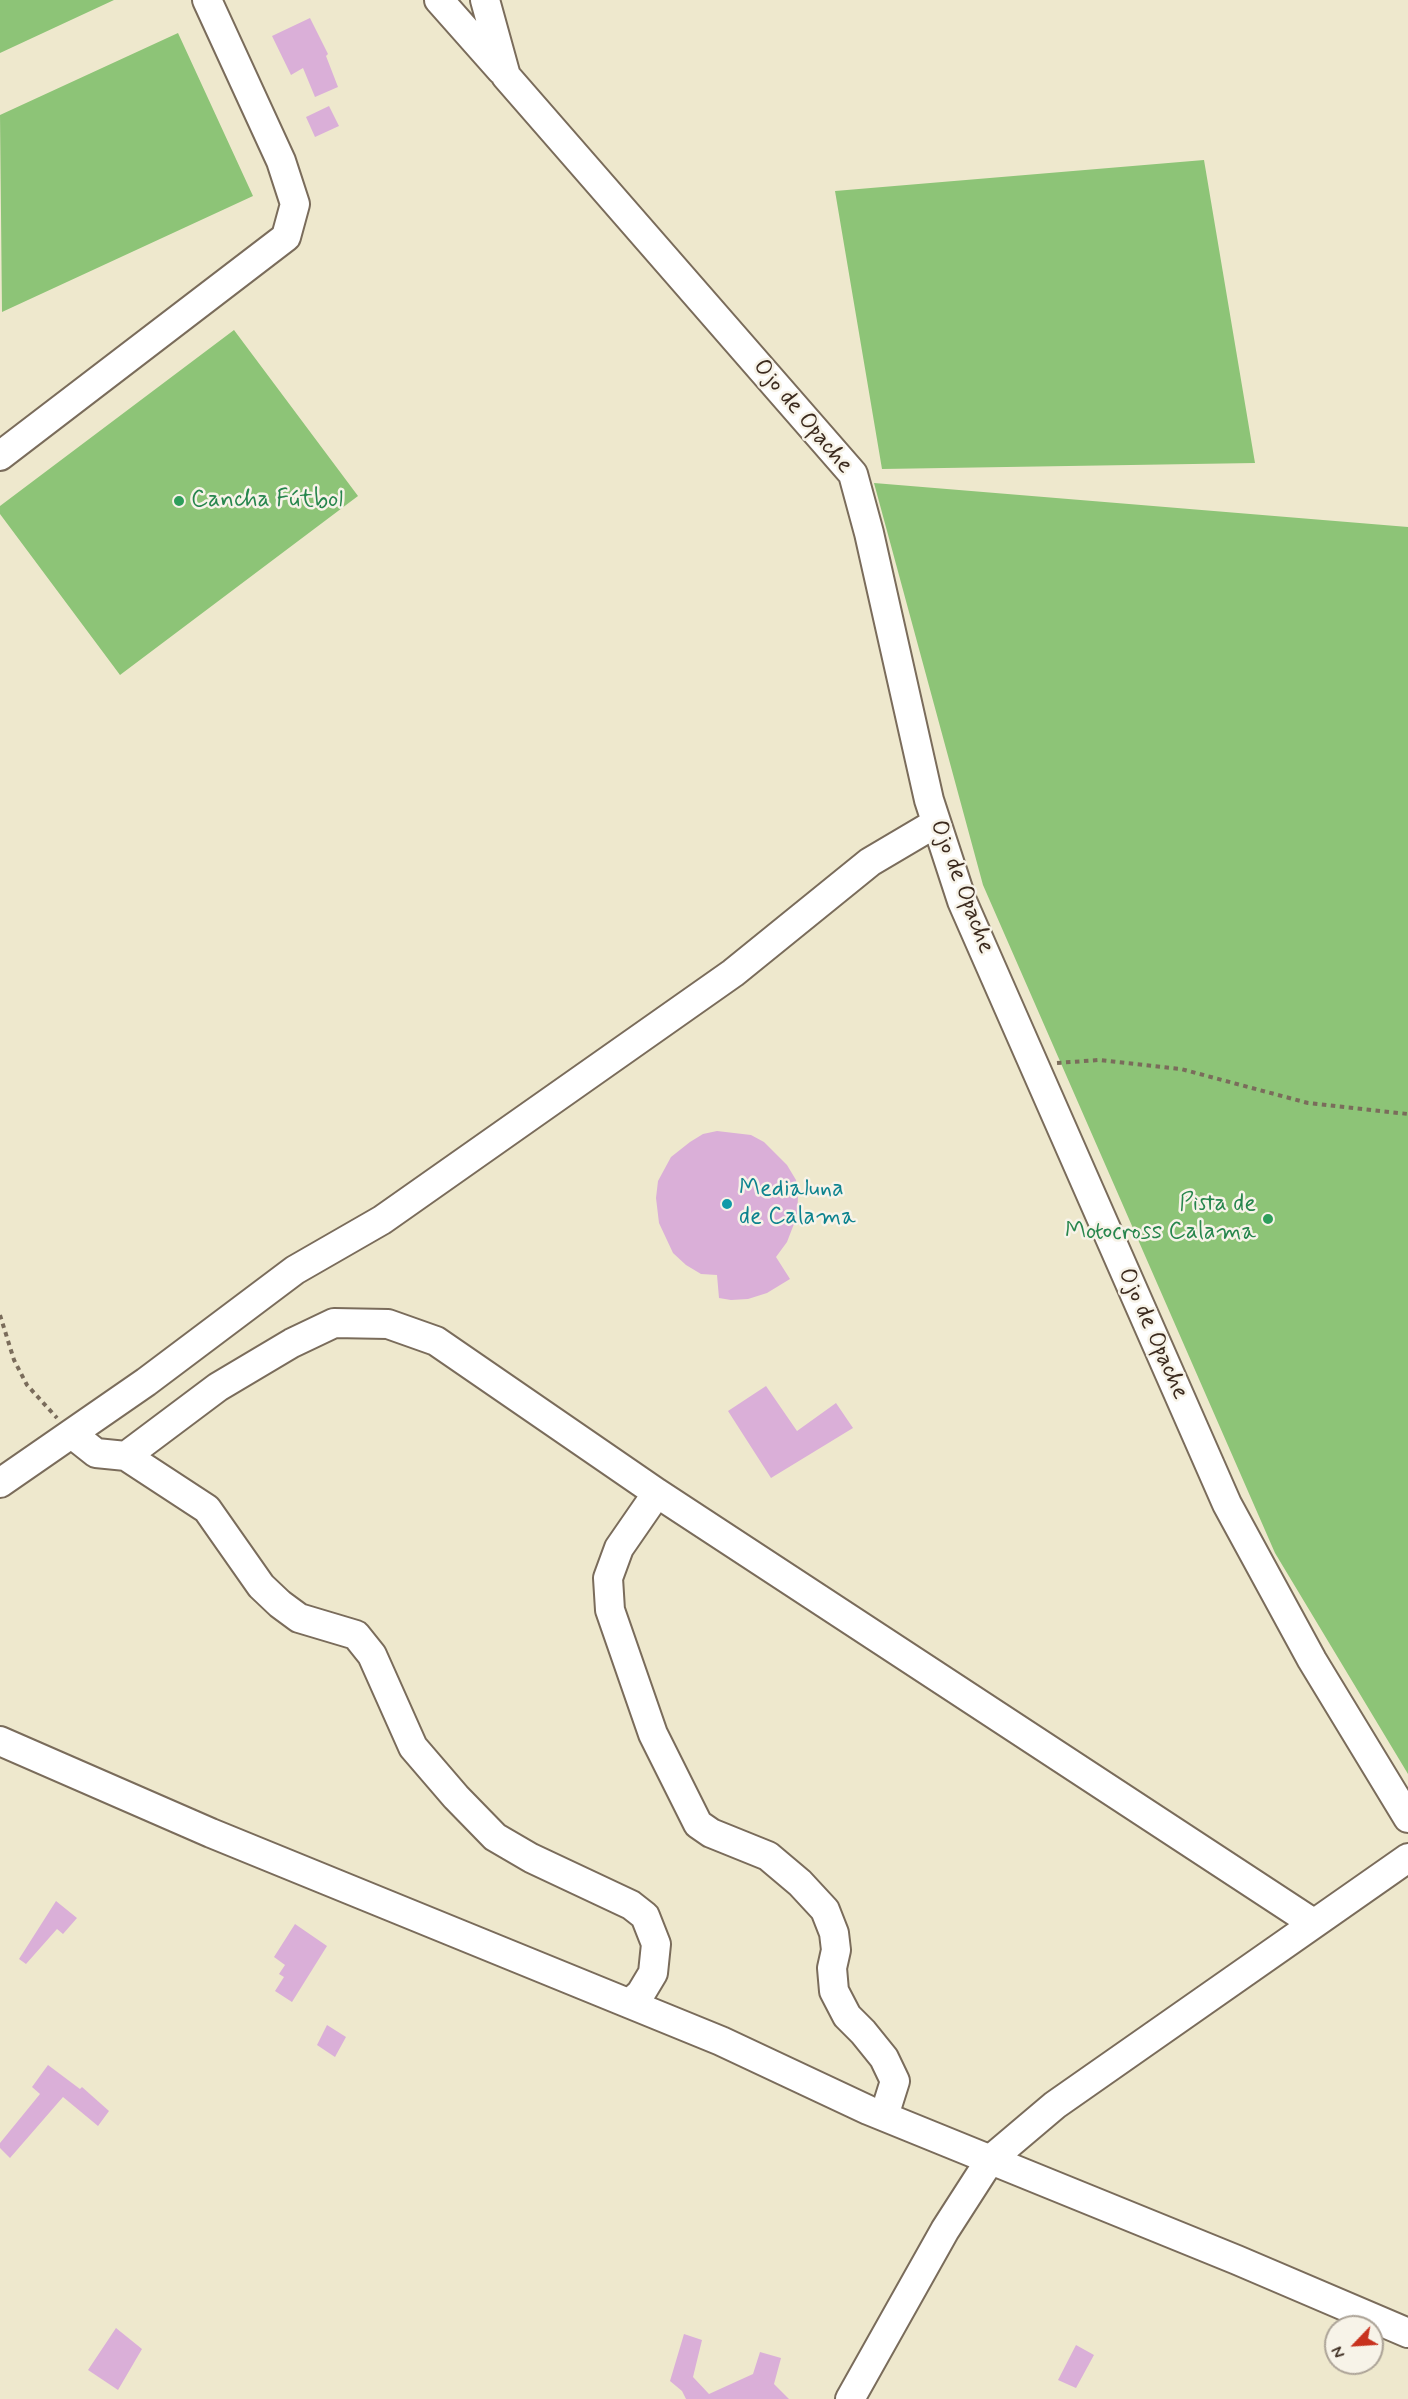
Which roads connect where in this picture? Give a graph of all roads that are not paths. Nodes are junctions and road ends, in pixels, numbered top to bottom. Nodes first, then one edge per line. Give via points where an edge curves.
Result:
1 (207, 0) edge
2 (478, 0) edge
3 (484, 0) edge
4 (441, 3) edge
5 (506, 76) junction
6 (0, 456) edge
7 (936, 823) junction
8 (72, 1434) junction
9 (126, 1456) junction
10 (0, 1483) edge
11 (657, 1493) junction
12 (0, 1741) edge
13 (1408, 1818) edge
14 (1408, 1858) edge
15 (1313, 1923) junction
16 (630, 2003) junction
17 (884, 2116) junction
18 (990, 2160) junction
19 (1408, 2333) edge
20 (850, 2399) edge

1 - 6 street via 281,162 295,204 286,237
2 - 4 street via 458,14
3 - 5 street, Ojo de Opache
4 - 5 street
5 - 7 street, Ojo de Opache via 853,474
7 - 8 street via 870,862 733,973 382,1220 295,1270
7 - 13 street, Ojo de Opache via 962,901 1227,1504 1312,1660
8 - 9 street via 96,1453
8 - 10 street
9 - 11 street via 218,1387 292,1343 334,1323 388,1324 436,1341
9 - 16 street via 207,1509 261,1586 280,1604 299,1618 356,1635 372,1655 413,1747 495,1837 631,1905 645,1916 656,1944 653,1973
11 - 15 street
11 - 17 street via 619,1548 608,1578 610,1610 654,1734 698,1824 768,1856 825,1910 835,1941 834,1991 847,2016 884,2058 896,2081
12 - 16 street via 211,1833
14 - 15 street
15 - 18 street via 1055,2105
16 - 17 street
17 - 18 street
18 - 19 street
18 - 20 street via 945,2230

